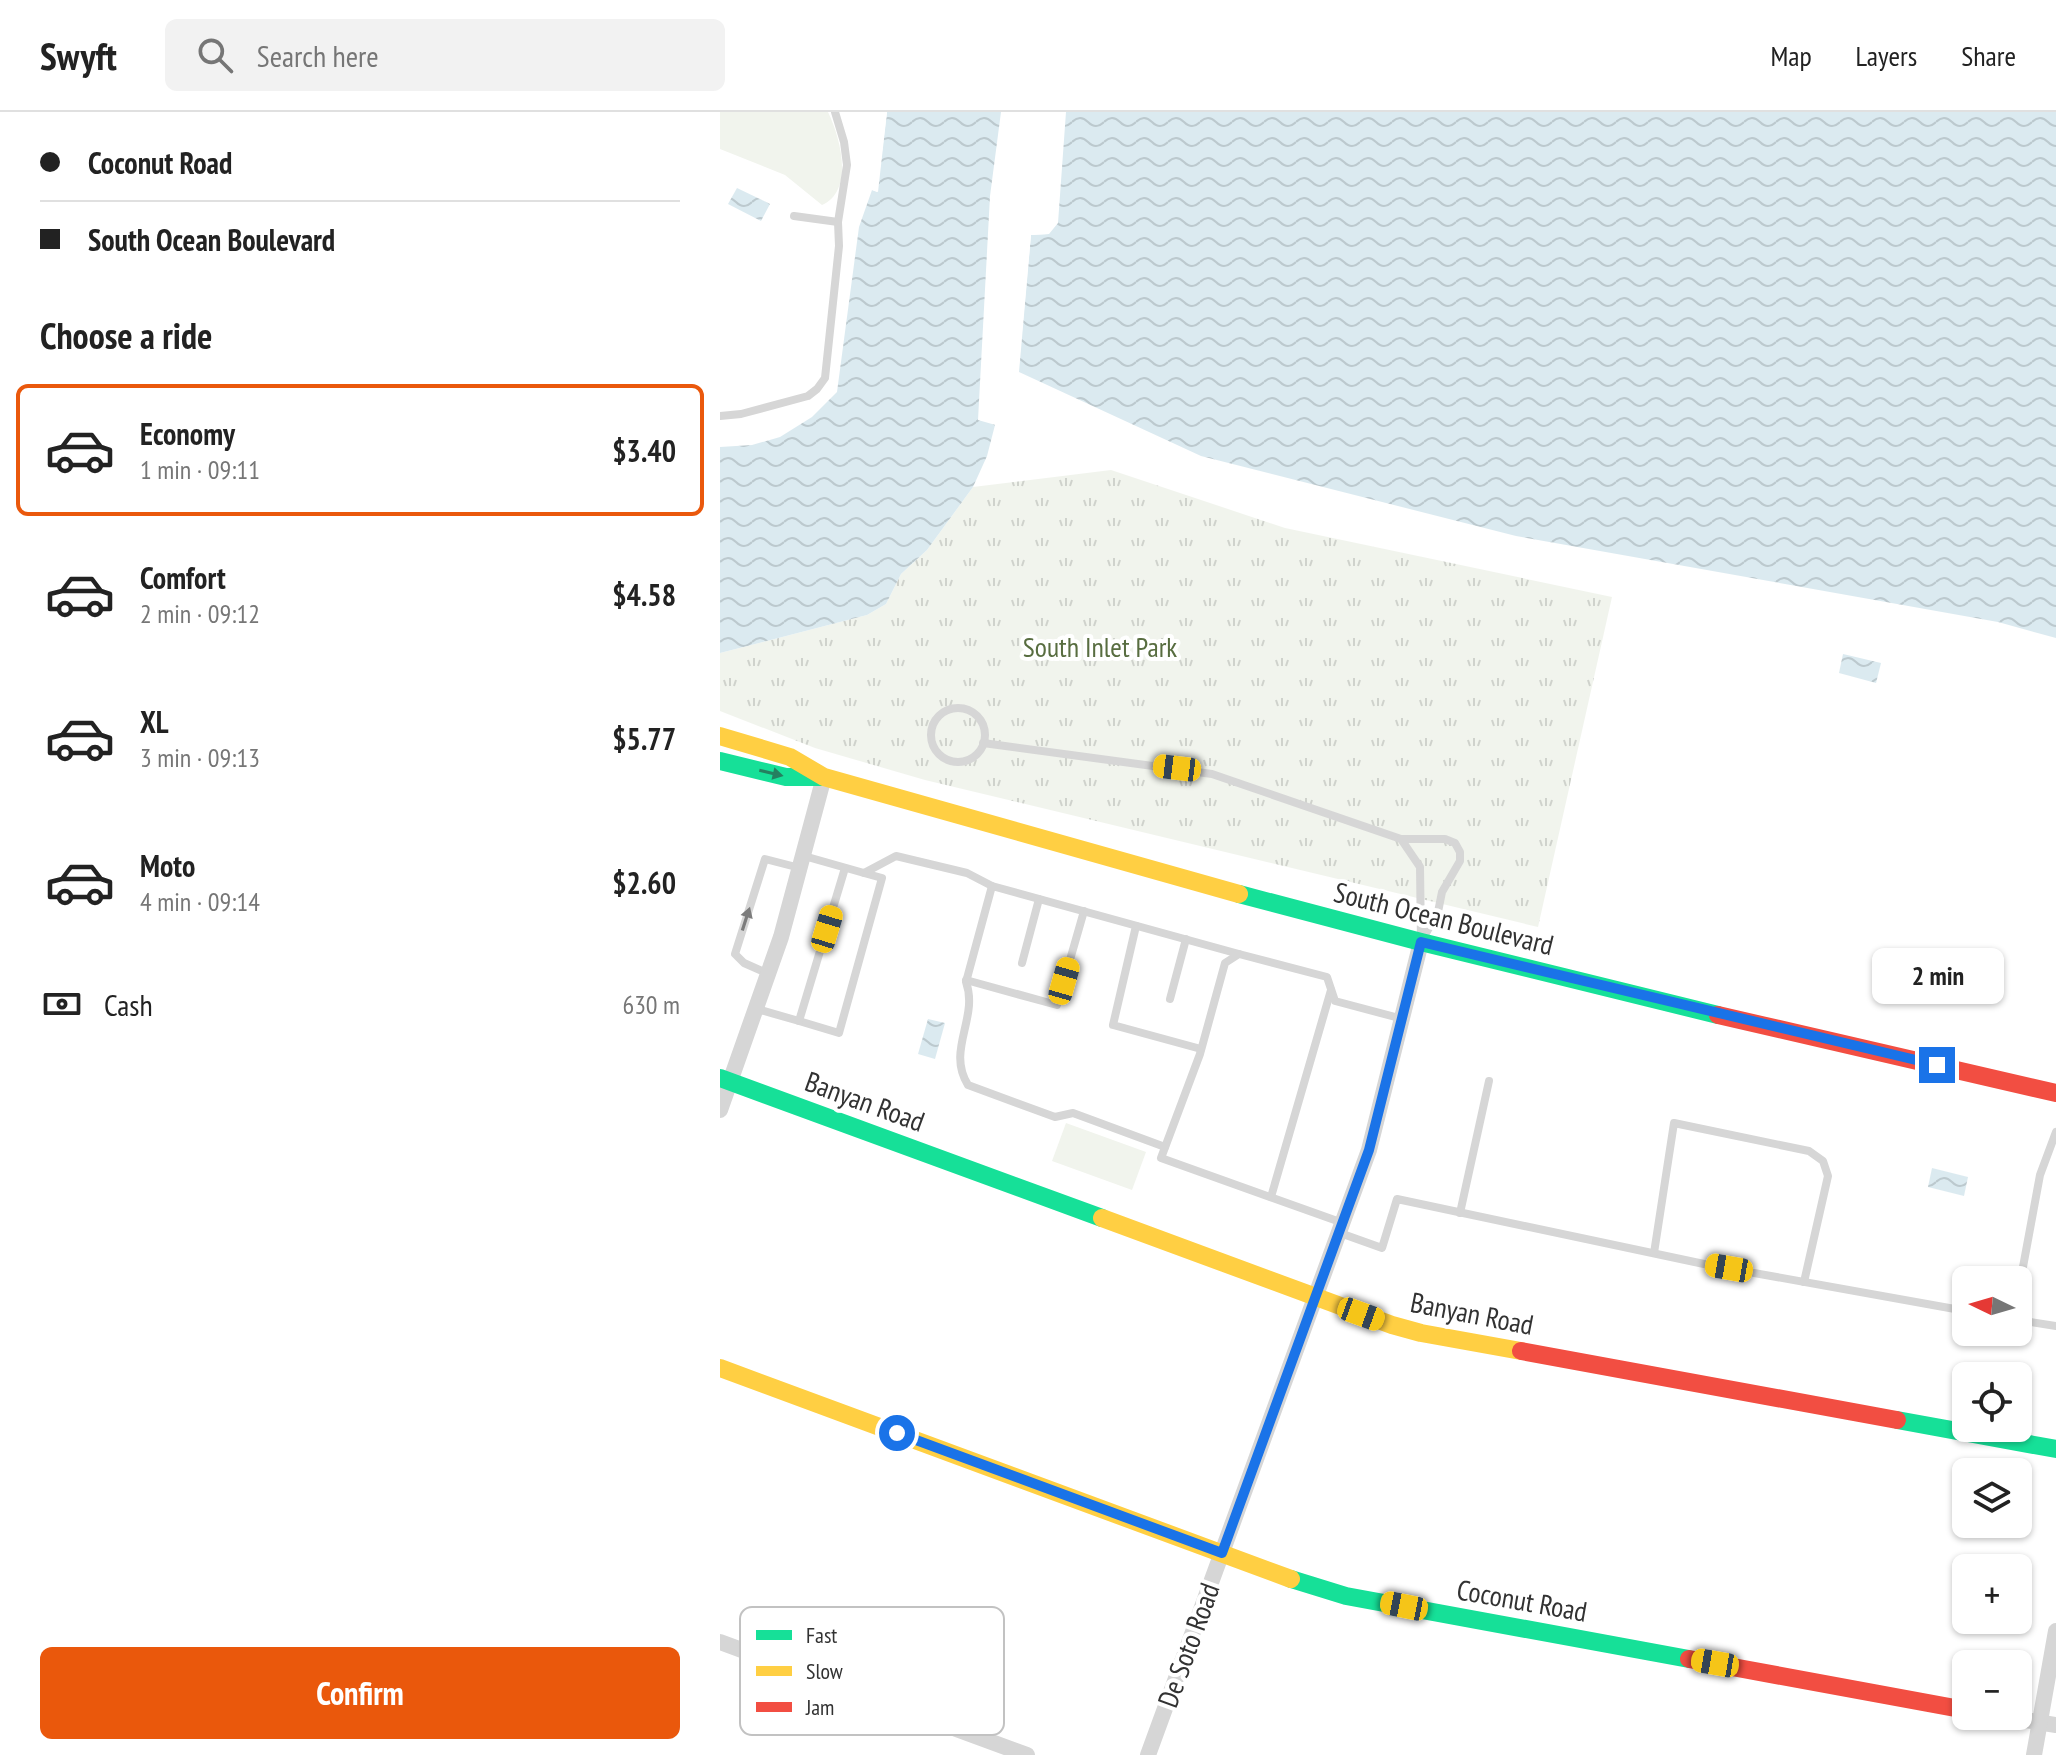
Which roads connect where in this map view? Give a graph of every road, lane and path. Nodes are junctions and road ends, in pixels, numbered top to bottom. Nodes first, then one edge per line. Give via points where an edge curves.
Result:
1 (835, 112) edge
2 (794, 216) dead end
3 (838, 222) junction
4 (720, 416) edge
5 (720, 736) edge
6 (983, 743) junction
7 (720, 761) edge
8 (824, 777) junction
9 (1401, 839) junction
10 (802, 862) junction
11 (845, 868) junction
12 (864, 873) junction
13 (992, 886) junction
14 (1039, 899) junction
15 (1084, 911) junction
16 (1136, 926) junction
17 (1186, 939) junction
18 (1421, 942) junction
19 (1239, 954) junction
20 (1022, 963) dead end
21 (770, 974) junction
22 (966, 980) junction
23 (1331, 990) junction
24 (1170, 999) dead end
25 (757, 1009) junction
26 (1403, 1019) junction
27 (799, 1021) junction
28 (1201, 1049) junction
29 (725, 1080) edge
30 (1489, 1081) dead end
31 (2056, 1093) edge
32 (720, 1110) edge
33 (2056, 1132) edge
34 (1165, 1147) junction
35 (1271, 1197) junction
36 (1460, 1213) junction
37 (1342, 1228) junction
38 (1654, 1253) junction
39 (2023, 1266) edge
40 (1804, 1282) junction
41 (1316, 1298) junction
42 (1952, 1308) edge
43 (2032, 1322) edge
44 (2056, 1326) edge
45 (720, 1368) edge
46 (2056, 1449) edge
47 (1222, 1553) junction
48 (2056, 1631) edge
49 (720, 1642) edge
50 (740, 1649) edge
51 (1952, 1707) edge
52 (2048, 1724) edge
53 (973, 1735) edge
54 (1027, 1755) edge
55 (1148, 1755) edge
56 (2034, 1755) edge

1 - 3 lane via 847,165
2 - 3 lane
3 - 4 lane via 825,378 808,396
5 - 8 street, South Ocean Boulevard via 790,757
6 - 6 lane via 981,721 963,708 952,708 934,721 931,742 936,752 953,762 971,758
6 - 9 lane via 1212,774
7 -> 8 street, South Ocean Boulevard via 786,777
8 - 10 street
8 - 18 street, South Ocean Boulevard
9 - 18 lane via 1420,867
9 - 18 lane via 1445,839 1460,852
10 - 11 lane
10 - 21 street
21 -> 10 lane via 735,954 765,859
11 - 12 lane
11 - 27 lane
12 - 13 lane via 896,856 967,873
12 - 27 lane via 882,878 839,1033
13 - 14 lane
13 - 22 lane
14 - 15 lane
14 - 20 lane
15 - 16 lane
15 - 22 lane via 1057,1005
16 - 17 lane
16 - 28 lane via 1113,1025
17 - 19 lane
17 - 24 lane
18 - 26 street, De Soto Road
18 - 31 street, South Ocean Boulevard
19 - 23 lane via 1327,977
19 - 28 lane via 1225,963
21 - 25 street
22 - 34 lane via 972,997 959,1053 960,1072 968,1085 1055,1117 1073,1113
23 - 26 lane via 1335,1001
23 - 35 lane
25 - 27 lane
25 - 29 street
26 - 37 street, De Soto Road
28 - 34 lane
29 - 32 street
29 - 41 street, Banyan Road
30 - 36 lane
33 - 39 lane via 2040,1175
34 - 35 lane via 1161,1158
35 - 37 lane
36 - 37 lane via 1397,1199 1382,1248
36 - 38 lane
37 - 41 street, De Soto Road
38 - 40 lane
38 - 40 lane via 1674,1123 1809,1151 1823,1161 1828,1176
40 - 42 lane
41 - 46 street, Banyan Road via 1421,1333
41 - 47 street, De Soto Road
43 - 44 lane
45 - 47 street, Coconut Road
47 - 51 street, Coconut Road via 1346,1596
47 - 55 street, De Soto Road
48 - 52 street
49 - 50 street
52 - 56 street
53 - 54 street

